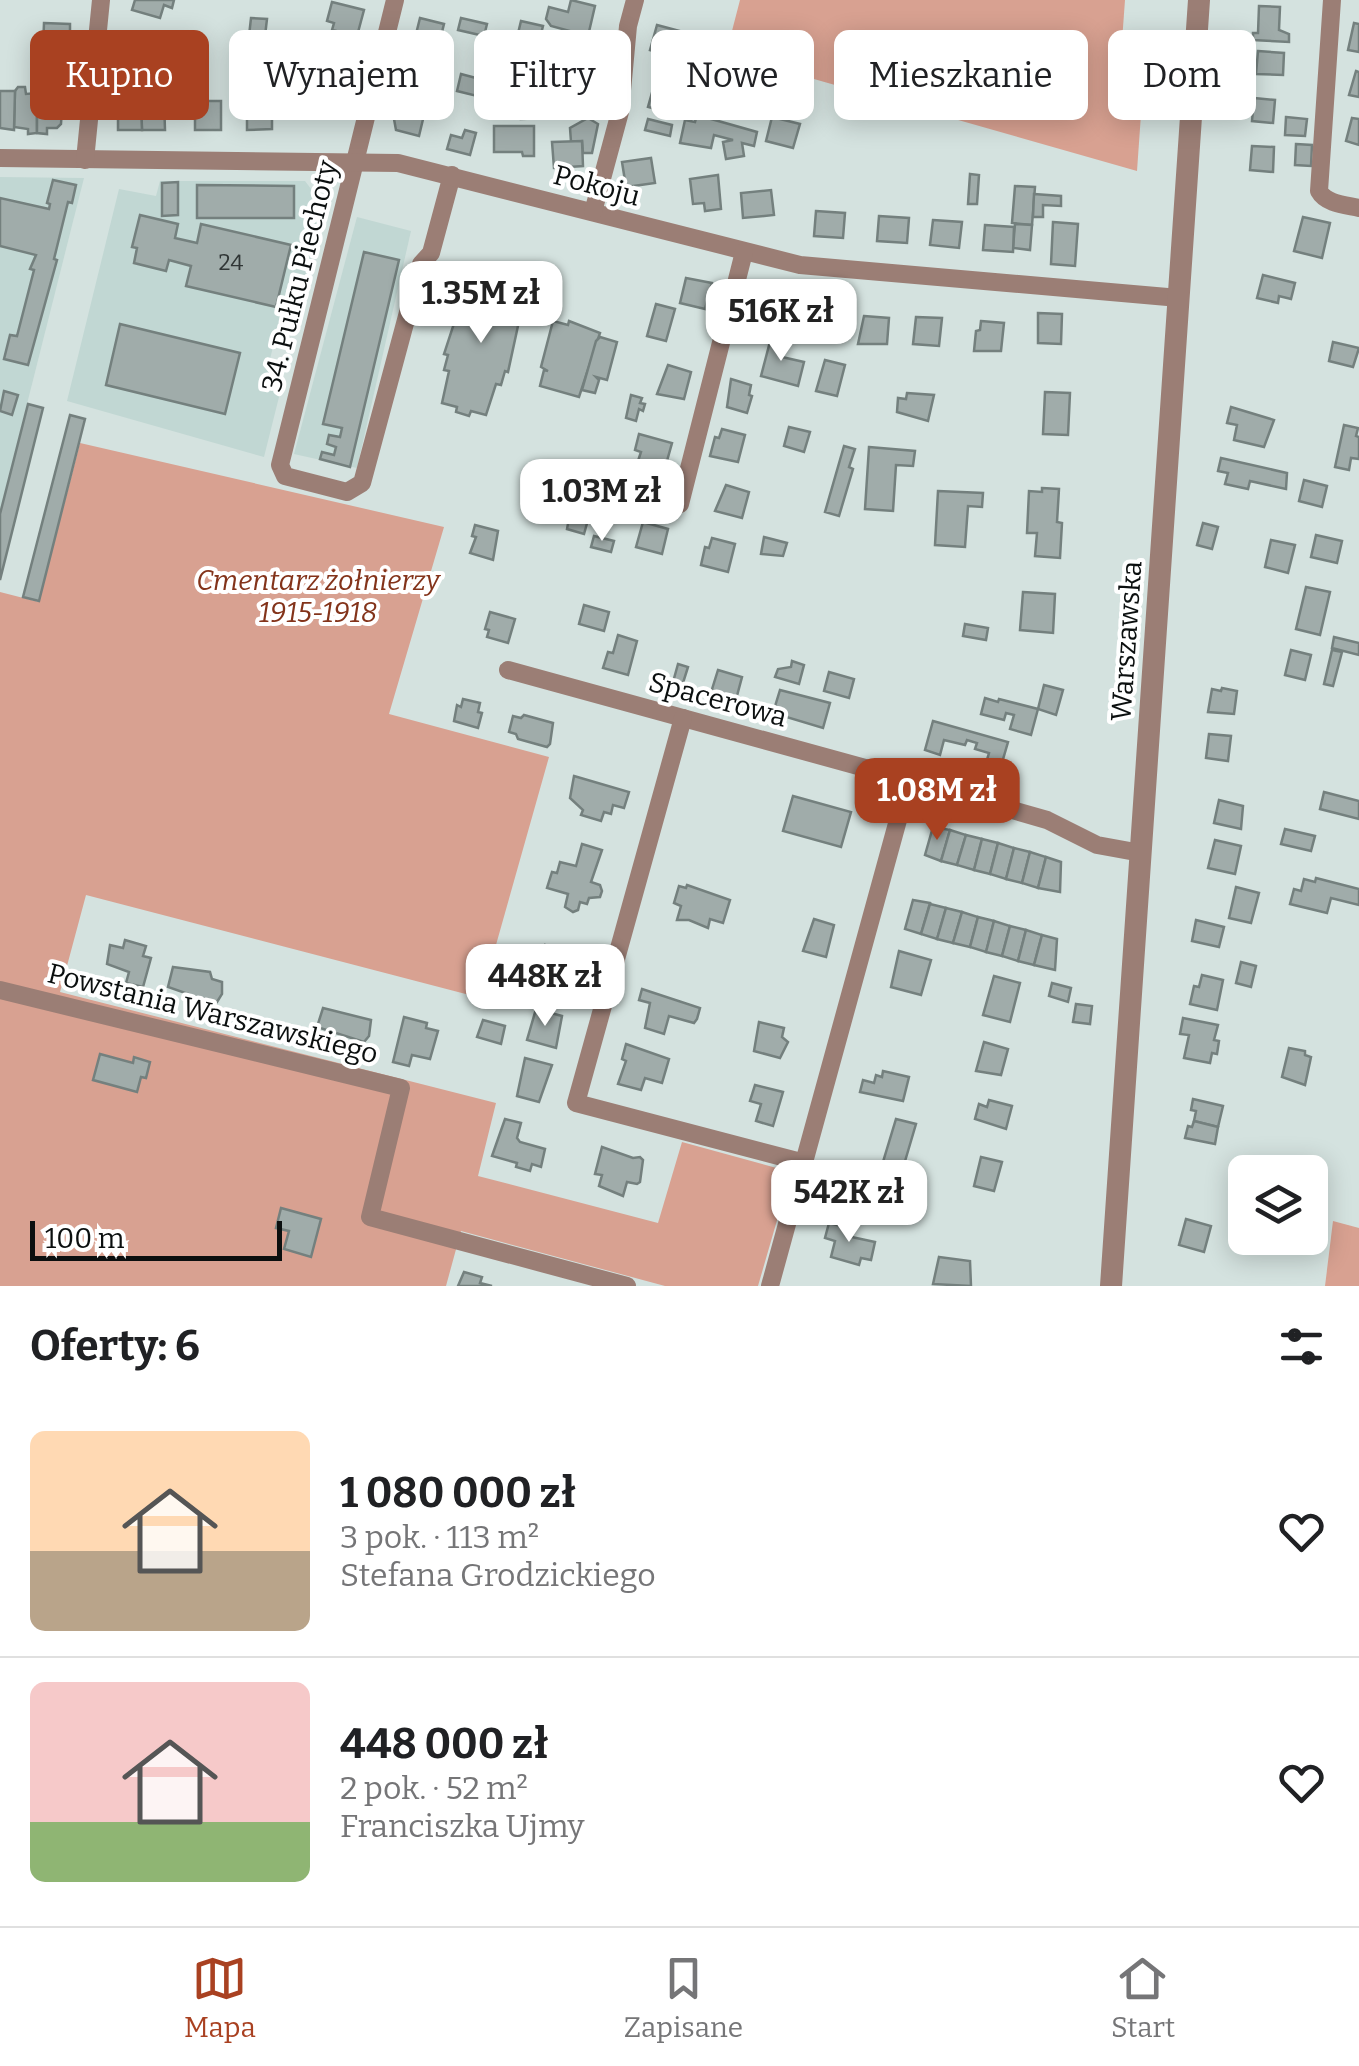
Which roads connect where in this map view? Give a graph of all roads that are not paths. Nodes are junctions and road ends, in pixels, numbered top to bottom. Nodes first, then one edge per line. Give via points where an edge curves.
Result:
1 (101, 0) edge
2 (396, 0) edge
3 (635, 0) edge
4 (1200, 0) edge
5 (1332, 0) edge
6 (0, 158) edge
7 (85, 160) junction
8 (355, 161) junction
9 (452, 175) junction
10 (1359, 208) edge
11 (593, 212) junction
12 (744, 252) junction
13 (1178, 298) junction
14 (680, 504) dead end
15 (508, 670) dead end
16 (683, 718) junction
17 (909, 780) junction
18 (1141, 853) junction
19 (0, 990) edge
20 (805, 1163) junction
21 (627, 1286) edge
22 (770, 1286) edge
23 (1111, 1286) edge

1 - 7 street
2 - 8 street, 34. Pułku Piechoty
3 - 11 street via 620,112
4 - 13 street, Warszawska
5 - 10 street via 1319,191 1322,198
6 - 7 street, Pokoju
7 - 8 street, Pokoju
8 - 9 street, Pokoju
8 - 9 street, 34. Pułku Piechoty via 280,465 284,476 347,492 362,483 420,264 431,253
9 - 11 street, Pokoju
11 - 12 street, Pokoju
12 - 13 street, Pokoju via 800,264
12 - 14 street
13 - 18 street, Warszawska
15 - 16 street, Spacerowa
16 - 17 street, Spacerowa
16 - 20 street via 576,1102
17 - 18 street, Spacerowa via 1047,820 1097,845
17 - 20 street
18 - 23 street, Warszawska
19 - 21 street, Powstania Warszawskiego via 401,1088 370,1217
20 - 22 street

